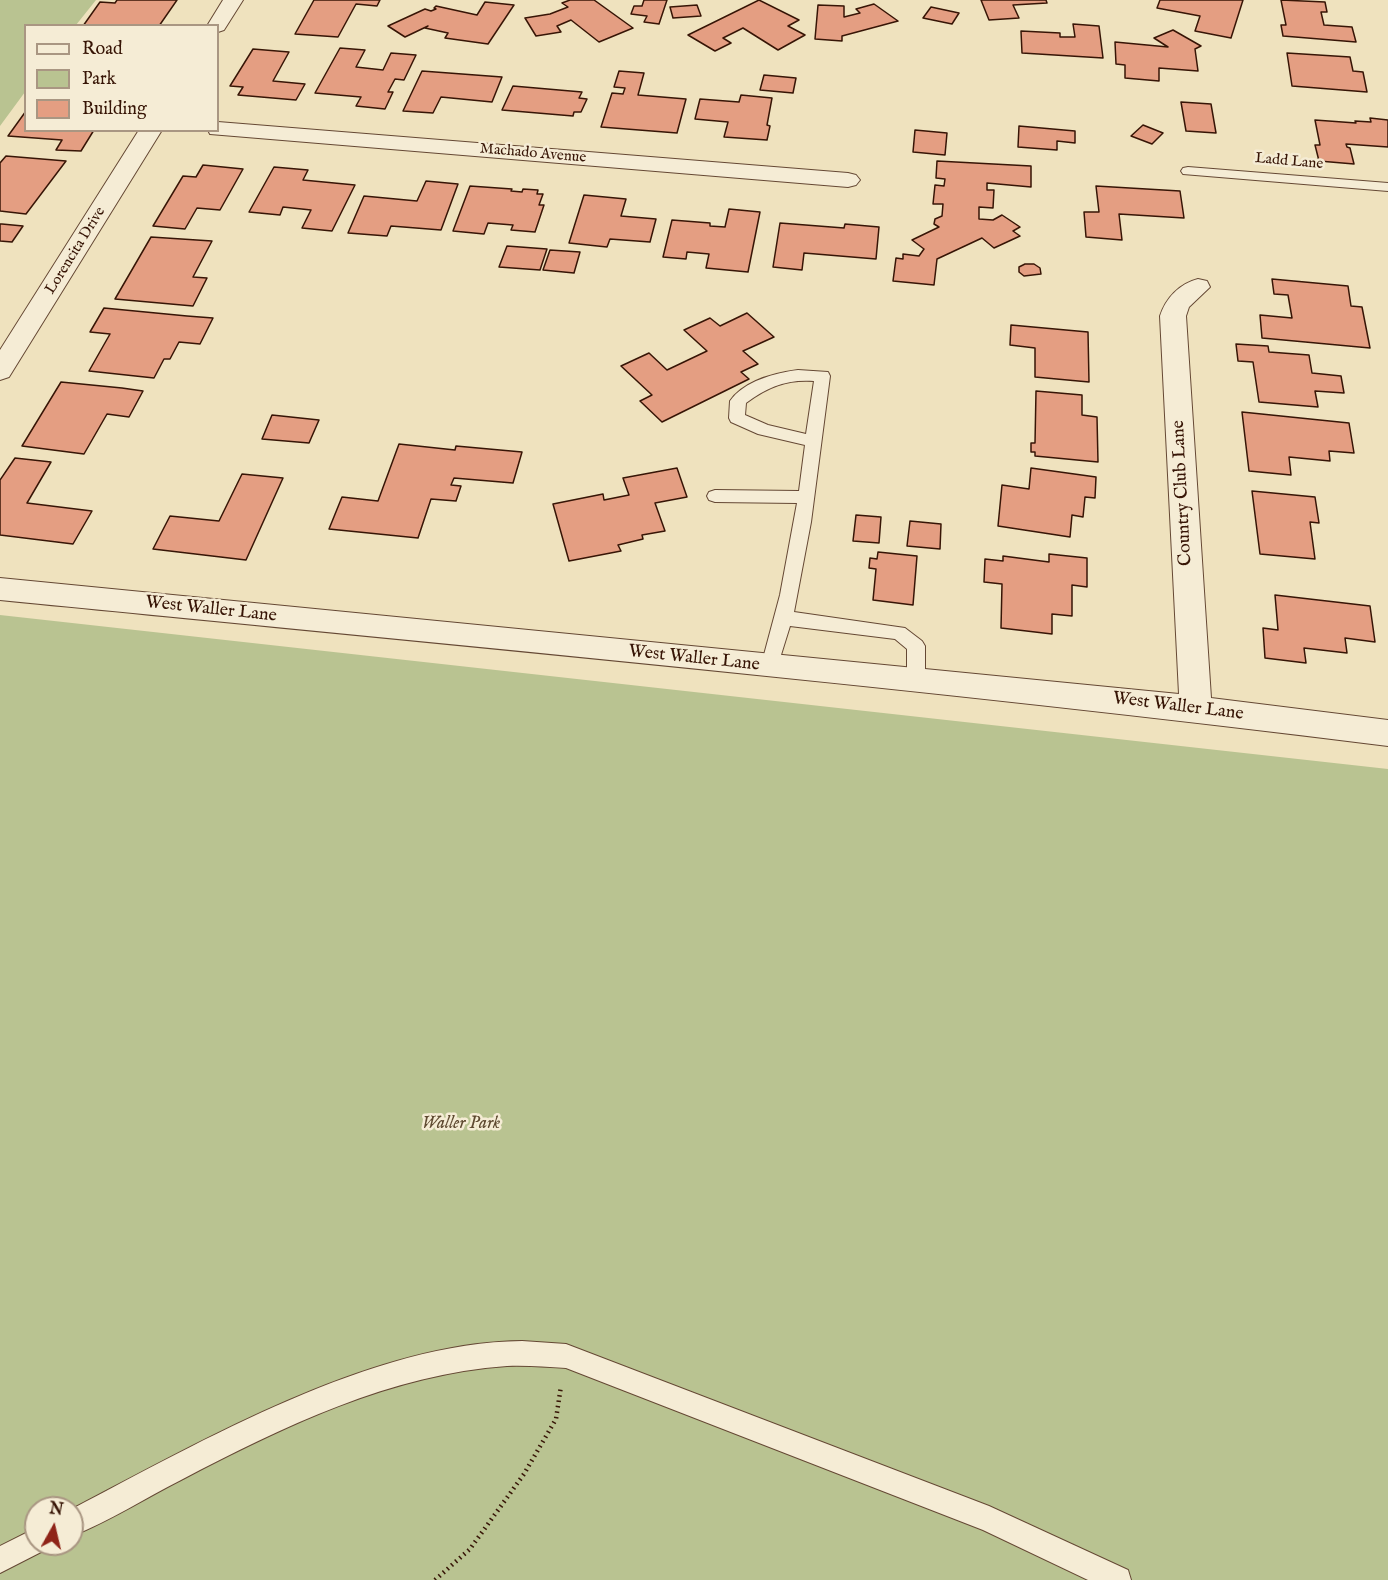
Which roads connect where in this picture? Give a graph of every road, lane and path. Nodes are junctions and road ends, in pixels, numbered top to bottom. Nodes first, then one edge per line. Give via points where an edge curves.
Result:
1 (233, 0) edge
2 (218, 24) edge
3 (219, 129) edge
4 (151, 132) edge
5 (1188, 171) dead end
6 (848, 180) dead end
7 (1388, 187) edge
8 (1198, 287) dead end
9 (0, 371) edge
10 (813, 441) junction
11 (715, 496) dead end
12 (806, 497) junction
13 (0, 589) edge
14 (785, 618) junction
15 (770, 666) junction
16 (916, 679) junction
17 (1196, 709) junction
18 (1388, 734) edge
19 (566, 1356) junction
20 (84, 1517) edge
21 (24, 1547) edge
22 (0, 1560) edge
23 (435, 1580) edge
24 (1118, 1580) edge

1 - 2 street
3 - 6 street, Machado Avenue
4 - 9 street, Lorencita Drive
5 - 7 lane, Ladd Lane
8 - 17 street, Country Club Lane via 1177,303 1173,316
10 - 10 lane via 822,376 794,374 756,386 738,401 737,418 764,430
10 - 12 lane
11 - 12 lane
12 - 14 lane
13 - 15 street, West Waller Lane
14 - 15 lane
14 - 16 lane via 899,633 916,646
15 - 16 street, West Waller Lane
16 - 17 street, West Waller Lane
17 - 18 street, West Waller Lane
19 - 20 lane via 498,1354 415,1369 305,1406
19 - 23 path via 556,1419 546,1437 470,1549
19 - 24 lane via 989,1519
21 - 22 lane

